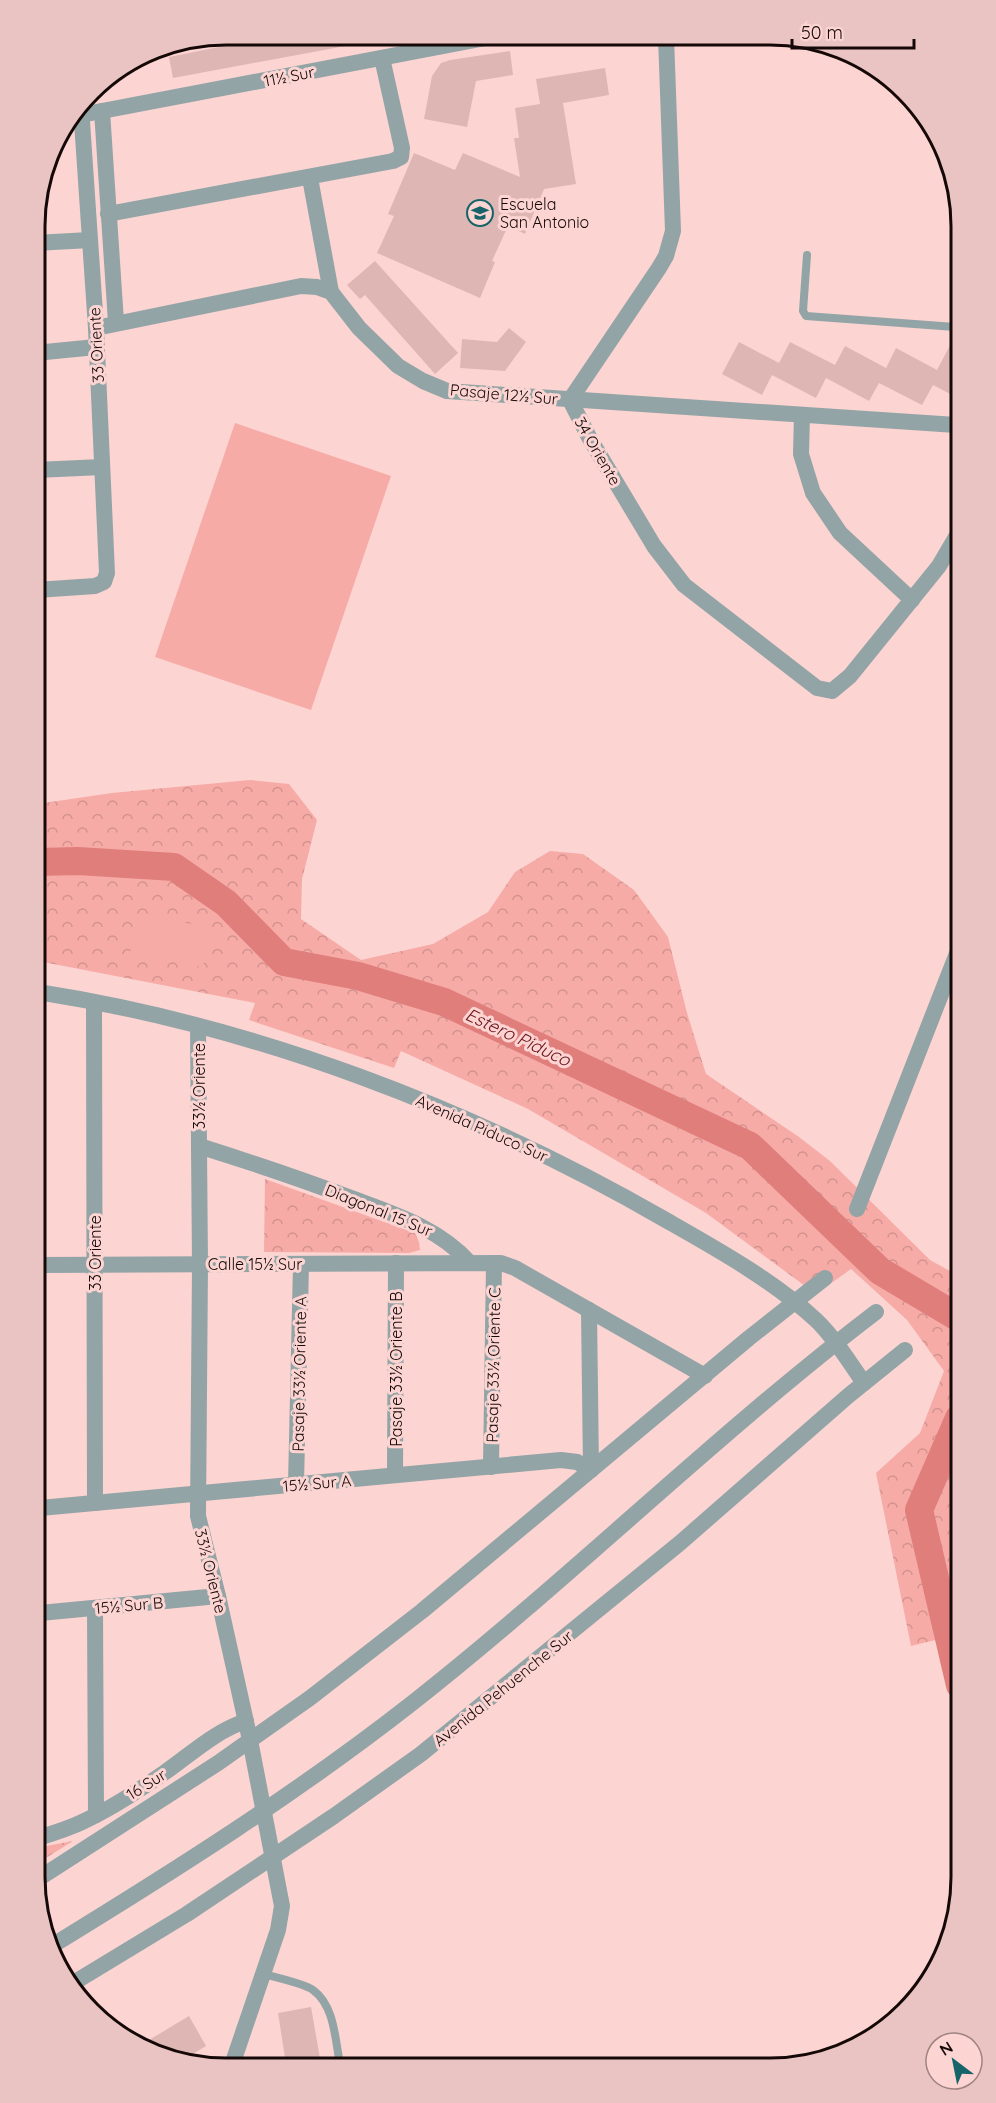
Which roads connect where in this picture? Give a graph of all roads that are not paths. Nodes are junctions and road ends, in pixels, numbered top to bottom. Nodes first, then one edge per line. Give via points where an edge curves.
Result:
1 (449, 45) edge
2 (666, 45) edge
3 (382, 58) junction
4 (86, 111) edge
5 (102, 111) junction
6 (81, 117) edge
7 (310, 178) junction
8 (108, 214) junction
9 (90, 240) junction
10 (45, 242) edge
11 (807, 255) dead end
12 (331, 292) junction
13 (116, 322) junction
14 (951, 327) edge
15 (96, 328) junction
16 (96, 347) junction
17 (45, 352) edge
18 (570, 400) junction
19 (802, 415) junction
20 (951, 425) edge
21 (102, 466) junction
22 (45, 469) edge
23 (951, 546) edge
24 (45, 589) edge
25 (912, 600) junction
26 (951, 969) edge
27 (45, 993) edge
28 (94, 1002) junction
29 (198, 1027) junction
30 (199, 1146) junction
31 (856, 1209) dead end
32 (396, 1263) junction
33 (470, 1263) junction
34 (494, 1263) junction
35 (200, 1264) junction
36 (301, 1264) junction
37 (45, 1265) edge
38 (95, 1265) junction
39 (825, 1278) dead end
40 (795, 1302) junction
41 (589, 1310) junction
42 (876, 1312) dead end
43 (836, 1343) junction
44 (905, 1350) dead end
45 (705, 1376) junction
46 (864, 1383) junction
47 (491, 1467) junction
48 (591, 1470) junction
49 (395, 1475) junction
50 (296, 1485) junction
51 (199, 1494) junction
52 (95, 1503) junction
53 (45, 1508) edge
54 (218, 1596) junction
55 (95, 1608) junction
56 (45, 1613) edge
57 (246, 1721) junction
58 (250, 1740) junction
59 (263, 1812) junction
60 (96, 1815) junction
61 (45, 1836) edge
62 (273, 1857) junction
63 (45, 1874) edge
64 (58, 1942) edge
65 (263, 1974) junction
66 (78, 1980) edge
67 (234, 2058) edge
68 (339, 2058) edge

1 - 3 street, 11½ Sur
2 - 18 street, 34 Oriente via 674,219 670,242 659,268
3 - 5 street, 11½ Sur
3 - 7 street via 401,157
4 - 5 street, 11½ Sur
5 - 8 street, 33 Oriente
6 - 9 street, 33 Oriente
7 - 8 street
7 - 12 street
8 - 13 street, 33 Oriente
9 - 10 street
9 - 15 street, 33 Oriente
11 - 14 lane via 803,310 806,316
12 - 13 street via 301,286
12 - 18 street, Pasaje 12½ Sur via 359,328 398,366 431,384 447,391
13 - 15 street
15 - 16 street, 33 Oriente
16 - 17 street
16 - 21 street, 33 Oriente
18 - 19 street, Pasaje 12½ Sur
18 - 25 street, 34 Oriente via 654,546 684,585 817,688 832,691 850,676
19 - 20 street, Pasaje 12½ Sur
19 - 25 street via 801,454 813,493 840,533
21 - 22 street
21 - 24 street, 33 Oriente via 107,573 104,582
23 - 25 street
26 - 31 street
27 - 28 street, Avenida Piduco Sur
28 - 29 street, Avenida Piduco Sur
28 - 38 street, 33 Oriente
29 - 30 street, 33½ Oriente
29 - 40 street, Avenida Piduco Sur via 365,1079 513,1140 656,1214
30 - 33 street, Diagonal 15 Sur via 318,1185 425,1228 447,1240
30 - 35 street, 33½ Oriente
32 - 33 street, Calle 15½ Sur
32 - 36 street, Calle 15½ Sur
32 - 49 street, Pasaje 33½ Oriente B
33 - 34 street
34 - 41 street via 515,1268
34 - 47 street, Pasaje 33½ Oriente C
35 - 36 street, Calle 15½ Sur
35 - 38 street, Calle 15½ Sur
35 - 51 street, 33½ Oriente
36 - 50 street, Pasaje 33½ Oriente A
37 - 38 street, Calle 15½ Sur
38 - 52 street, 33 Oriente
39 - 40 street
40 - 43 street, Avenida Piduco Sur
40 - 45 street
41 - 45 street
41 - 48 street
42 - 43 street
43 - 46 street, Avenida Piduco Sur
43 - 59 street via 490,1640 411,1704
44 - 46 street, Avenida Pehuenche Sur
45 - 48 street
46 - 62 street, Avenida Pehuenche Sur via 680,1543 421,1754
47 - 48 street, 15½ Sur A via 569,1460
47 - 49 street, 15½ Sur A
48 - 58 street via 422,1611
49 - 50 street, 15½ Sur A
50 - 51 street, 15½ Sur A
51 - 52 street, 15½ Sur A
51 - 54 street, 33½ Oriente via 200,1531
52 - 53 street, 15½ Sur A
54 - 55 street, 15½ Sur B
54 - 57 street, 33½ Oriente
55 - 56 street, 15½ Sur B
55 - 60 street
57 - 58 street, 33½ Oriente
57 - 60 street, 16 Sur via 220,1732
58 - 59 street, 33½ Oriente
58 - 63 street
59 - 62 street, 33½ Oriente
59 - 64 street
60 - 61 street, 16 Sur
62 - 65 street, 33½ Oriente via 282,1906
62 - 66 street, Avenida Pehuenche Sur
65 - 67 street, 33½ Oriente
65 - 68 lane via 312,1989 326,2004

